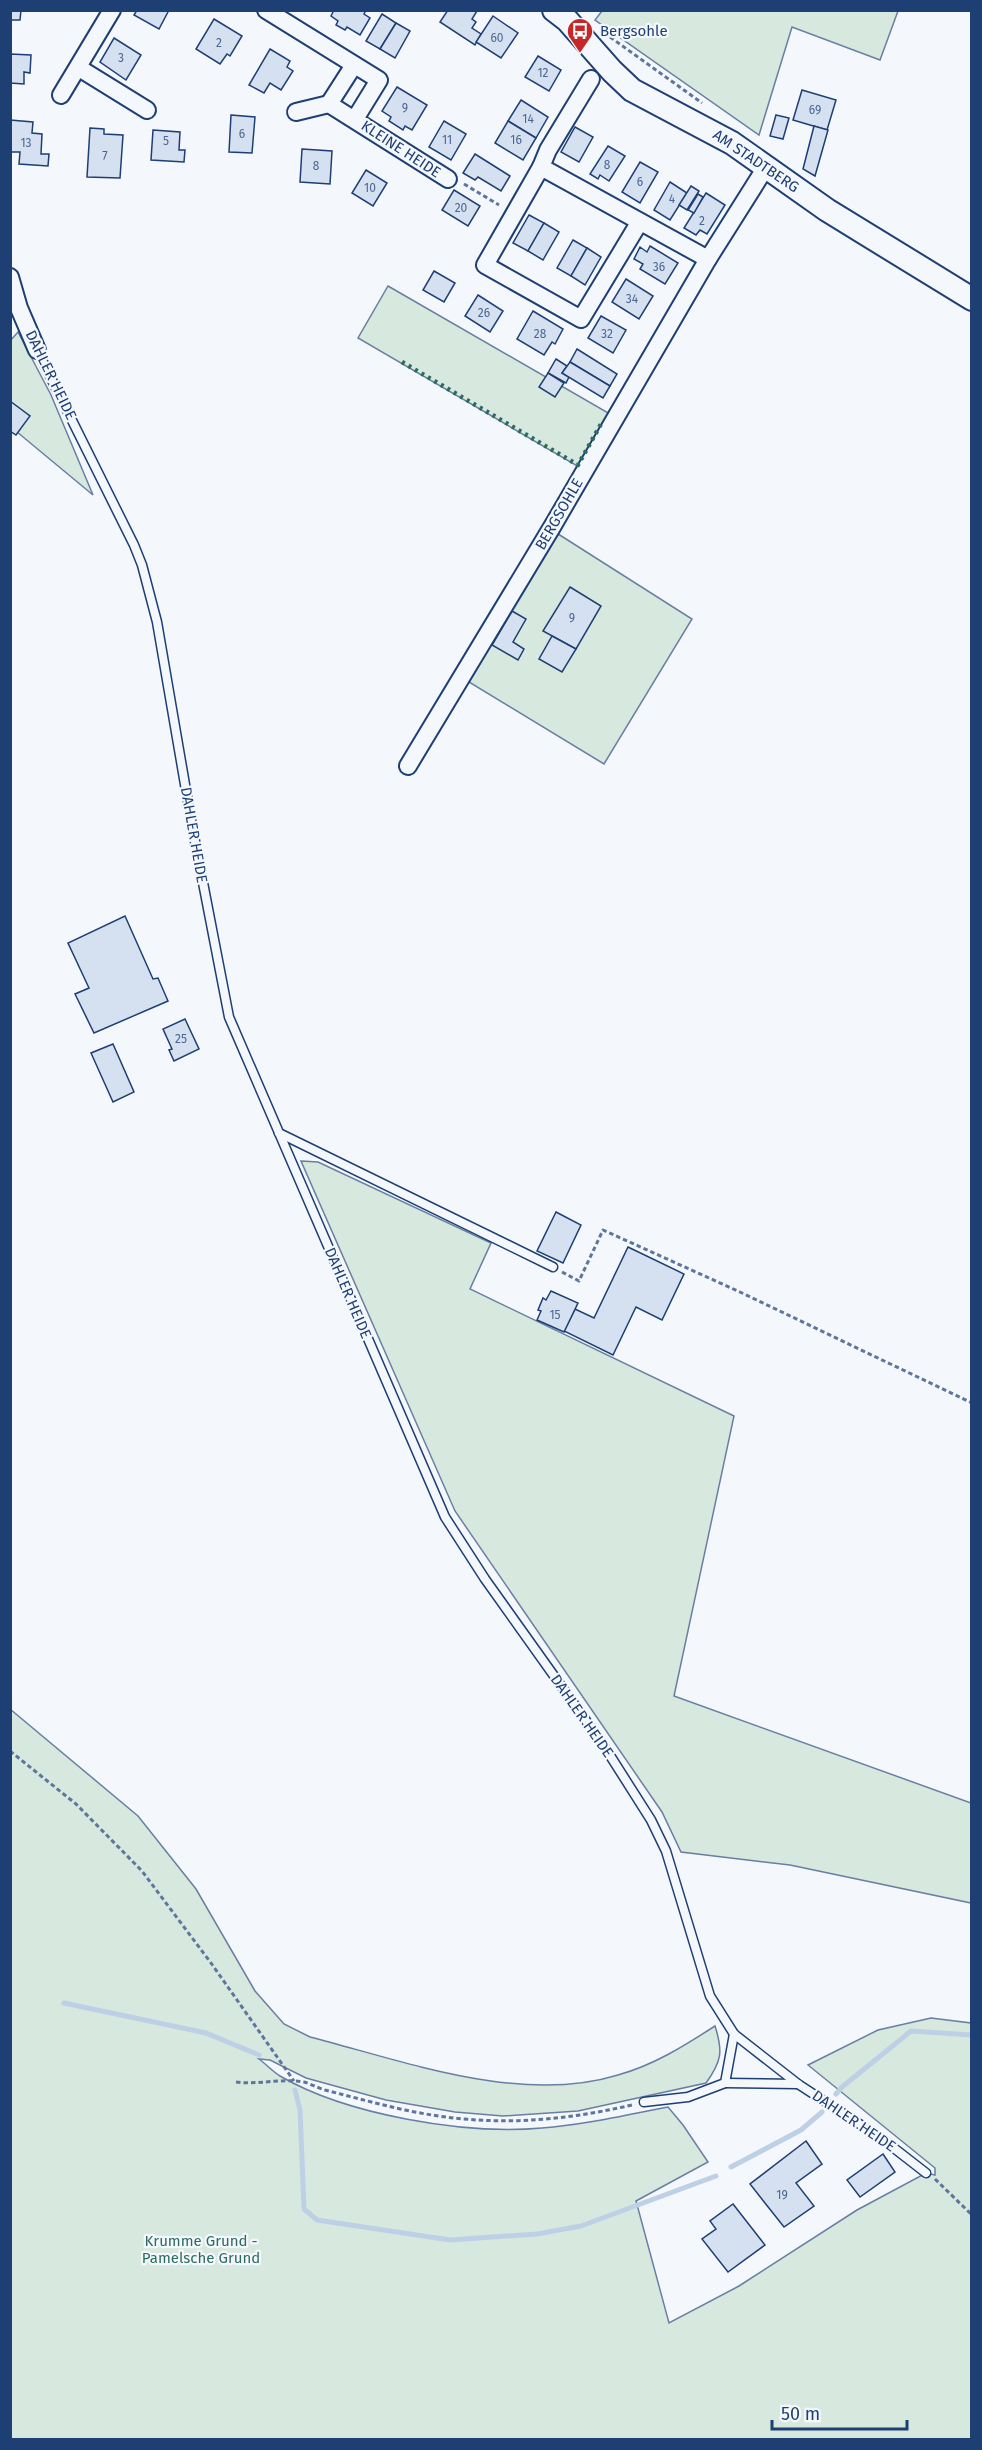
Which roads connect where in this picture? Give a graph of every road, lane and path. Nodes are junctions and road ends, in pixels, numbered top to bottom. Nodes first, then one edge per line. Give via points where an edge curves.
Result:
1 (112, 10) edge
2 (266, 10) edge
3 (554, 10) edge
4 (354, 64) junction
5 (79, 68) junction
6 (591, 79) dead end
7 (61, 95) dead end
8 (329, 104) junction
9 (147, 110) dead end
10 (296, 112) dead end
11 (355, 119) junction
12 (541, 167) junction
13 (766, 167) junction
14 (448, 179) joint
15 (514, 213) junction
16 (639, 223) junction
17 (708, 259) junction
18 (10, 277) edge
19 (972, 299) edge
20 (37, 350) joint
21 (408, 766) dead end
22 (279, 1133) junction
23 (553, 1267) joint
24 (972, 1403) edge
25 (10, 1751) edge
26 (734, 2034) junction
27 (294, 2081) junction
28 (236, 2082) dead end
29 (725, 2083) junction
30 (798, 2084) junction
31 (644, 2102) joint
32 (926, 2173) joint
33 (972, 2215) edge

1 - 5 street
2 - 4 street, KLEINE HEIDE
3 - 13 street, AM STADTBERG via 632,90 732,143
4 - 8 street
4 - 11 street, KLEINE HEIDE via 379,80
5 - 7 street
5 - 9 street
6 - 12 street
8 - 10 street
8 - 11 street, KLEINE HEIDE
11 - 14 street, KLEINE HEIDE
12 - 15 street
12 - 16 street
13 - 17 street, BERGSOHLE
13 - 19 street, AM STADTBERG via 827,210
14 - 15 path via 452,177
15 - 16 street via 485,265 581,318
16 - 17 street
17 - 21 street, BERGSOHLE
18 - 20 street, DAHLER HEIDE
20 - 22 lane, DAHLER HEIDE via 142,565 157,622 229,1017
22 - 23 lane
22 - 26 lane, DAHLER HEIDE via 445,1517 651,1820 666,1851 710,1996
23 - 24 path via 579,1281 603,1230
25 - 27 path via 76,1804 142,1871
26 - 29 lane
26 - 30 lane, DAHLER HEIDE
27 - 28 path
27 - 31 path via 404,2110 473,2121 549,2120
29 - 30 lane
29 - 31 lane via 688,2097
30 - 32 lane, DAHLER HEIDE via 881,2138
32 - 33 path

